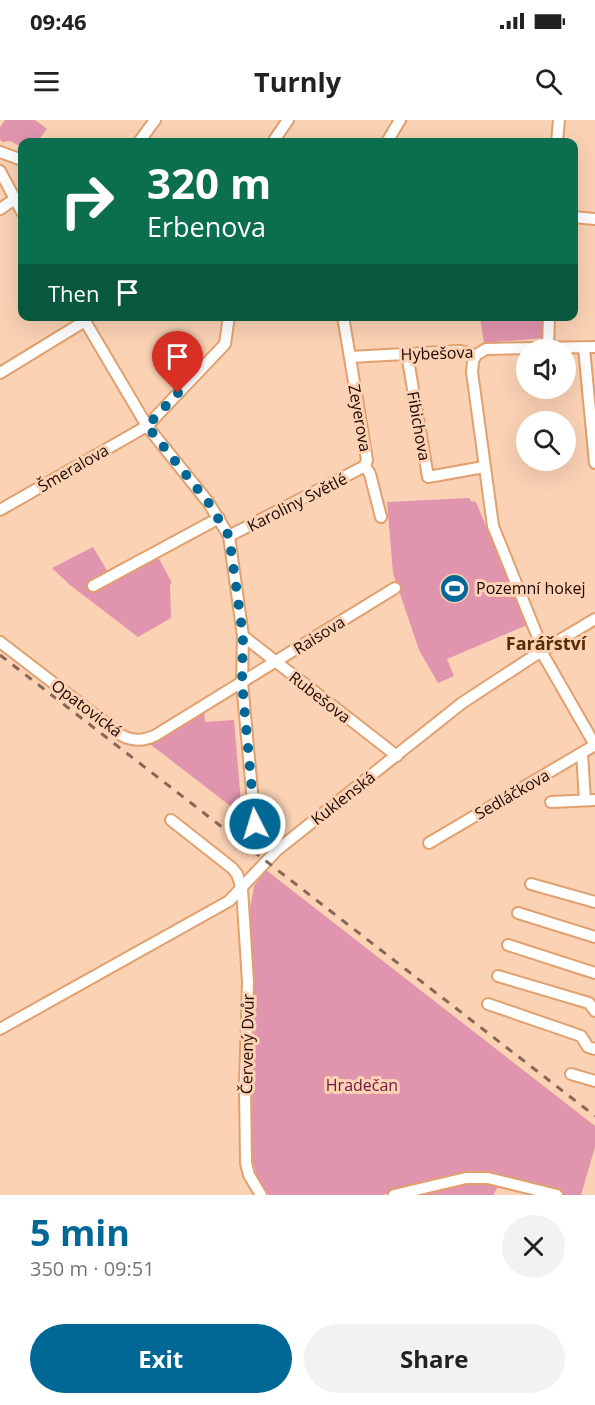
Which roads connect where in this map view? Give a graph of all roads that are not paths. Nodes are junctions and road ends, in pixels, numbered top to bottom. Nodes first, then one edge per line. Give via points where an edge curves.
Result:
1 (155, 120) edge
2 (288, 120) edge
3 (400, 120) edge
4 (559, 120) edge
5 (142, 138) edge
6 (276, 138) edge
7 (389, 138) edge
8 (557, 138) edge
9 (0, 152) edge
10 (18, 159) edge
11 (0, 171) edge
12 (15, 199) junction
13 (18, 205) edge
14 (0, 209) edge
15 (578, 217) edge
16 (595, 219) edge
17 (80, 321) edge
18 (84, 321) edge
19 (228, 321) edge
20 (344, 321) edge
21 (549, 321) edge
22 (548, 339) edge
23 (590, 347) edge
24 (516, 349) edge
25 (407, 354) junction
26 (476, 355) junction
27 (350, 357) junction
28 (0, 373) edge
29 (147, 426) junction
30 (595, 463) edge
31 (365, 466) junction
32 (484, 467) junction
33 (0, 510) edge
34 (381, 517) dead end
35 (219, 518) junction
36 (229, 536) junction
37 (93, 586) dead end
38 (395, 588) dead end
39 (595, 619) edge
40 (243, 636) junction
41 (0, 642) edge
42 (542, 650) junction
43 (276, 663) junction
44 (242, 682) junction
45 (595, 745) edge
46 (582, 753) junction
47 (397, 756) junction
48 (590, 800) edge
49 (551, 802) dead end
50 (171, 820) dead end
51 (429, 843) dead end
52 (277, 850) junction
53 (531, 884) dead end
54 (242, 889) junction
55 (595, 902) edge
56 (518, 913) dead end
57 (595, 937) edge
58 (508, 945) dead end
59 (595, 973) edge
60 (498, 976) dead end
61 (488, 1004) dead end
62 (595, 1011) edge
63 (0, 1029) edge
64 (595, 1049) edge
65 (571, 1074) dead end
66 (595, 1081) edge
67 (261, 1195) edge
68 (394, 1195) edge
69 (557, 1195) edge

1 - 5 street
2 - 6 street
3 - 7 street
4 - 8 street
9 - 10 street
11 - 12 street
12 - 13 street
12 - 14 street
15 - 16 street
17 - 28 street
18 - 29 street
19 - 29 street, Šmeralova via 225,344
20 - 27 street, Zeyerova
21 - 22 street
23 - 30 street
24 - 26 street, Hybešova via 486,349
25 - 26 street, Hybešova via 460,351
25 - 27 street, Hybešova
25 - 32 street, Fibichova via 429,477
26 - 32 street via 472,372
27 - 31 street, Zeyerova via 368,460
29 - 33 street, Šmeralova
29 - 35 street
31 - 34 street, Zeyerova
31 - 36 street, Karoliny Světlé
32 - 42 street via 495,532
35 - 36 street
35 - 37 street
36 - 40 street
38 - 43 street, Raisova
39 - 42 street, Kuklenská
40 - 43 street, Rubešova
40 - 44 street
41 - 44 street, Opatovická via 121,735 133,740 156,735
42 - 45 street
42 - 47 street, Kuklenská via 462,704
43 - 44 street, Raisova
43 - 47 street, Rubešova
44 - 52 street via 256,828
45 - 46 street, Sedláčkova
46 - 48 street
46 - 51 street, Sedláčkova
47 - 52 street, Kuklenská
48 - 49 street
50 - 54 street via 232,868
52 - 54 street, Kuklenská
53 - 55 street
54 - 63 street, Kuklenská via 229,902
54 - 67 street, Červený Dvůr via 248,982 246,1163
56 - 57 street
58 - 59 street
60 - 62 street via 589,1003
61 - 64 street via 581,1036 588,1047
65 - 66 street
68 - 69 street via 466,1178 488,1178

